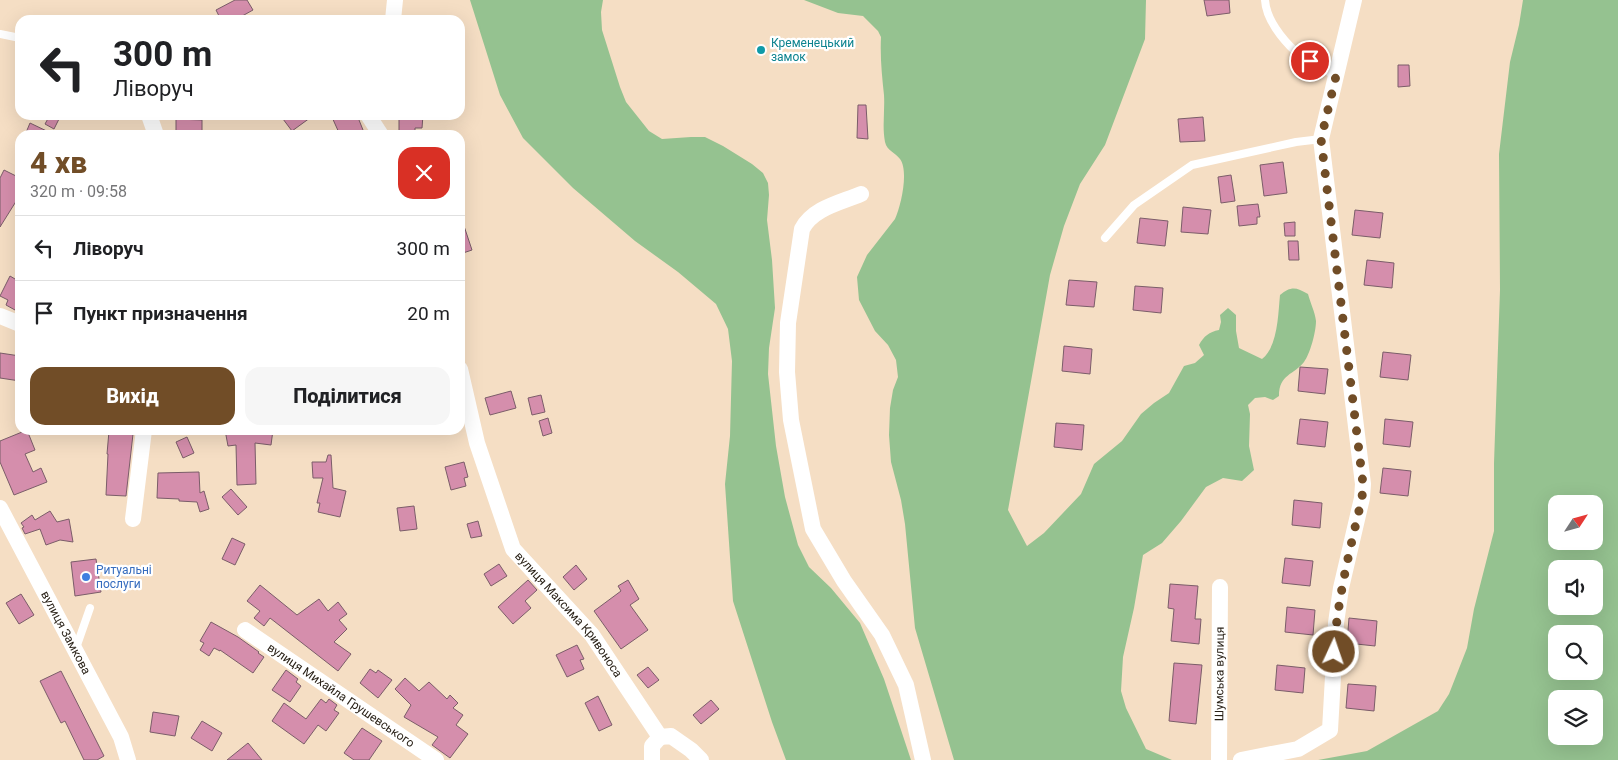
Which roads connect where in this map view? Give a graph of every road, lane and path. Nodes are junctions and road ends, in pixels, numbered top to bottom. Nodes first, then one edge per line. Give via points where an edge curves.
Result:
1 (395, 0) edge
2 (1265, 0) edge
3 (1354, 0) edge
4 (394, 15) edge
5 (0, 34) edge
6 (15, 37) edge
7 (1336, 76) junction
8 (1321, 139) junction
9 (861, 194) dead end
10 (1105, 238) dead end
11 (0, 316) edge
12 (15, 322) edge
13 (465, 391) edge
14 (143, 435) edge
15 (0, 508) edge
16 (132, 519) dead end
17 (1220, 587) dead end
18 (90, 608) dead end
19 (245, 630) dead end
20 (75, 652) junction
21 (660, 736) junction
22 (128, 760) edge
23 (436, 760) edge
24 (652, 760) edge
25 (701, 760) edge
26 (923, 760) edge
27 (1218, 760) edge
28 (1241, 760) edge

1 - 4 street
2 - 7 lane via 1266,10 1278,31 1297,53
3 - 7 street
5 - 6 lane
7 - 8 street
8 - 10 lane via 1192,165 1134,204
8 - 28 street via 1363,484 1362,498 1336,623 1330,730 1298,749
9 - 26 street via 818,212 802,230 788,323 787,372 791,420 813,529 882,635 906,685
11 - 12 street
13 - 21 street, вулиця Максима Кривоноса via 477,443 513,549 592,635
14 - 16 street
15 - 20 street, вулиця Замкова
17 - 27 street, Шумська вулиця
18 - 20 lane
19 - 23 street, вулиця Михайла Грушевського
20 - 22 street, вулиця Замкова via 121,737
21 - 24 street via 652,746
21 - 25 street via 671,736

